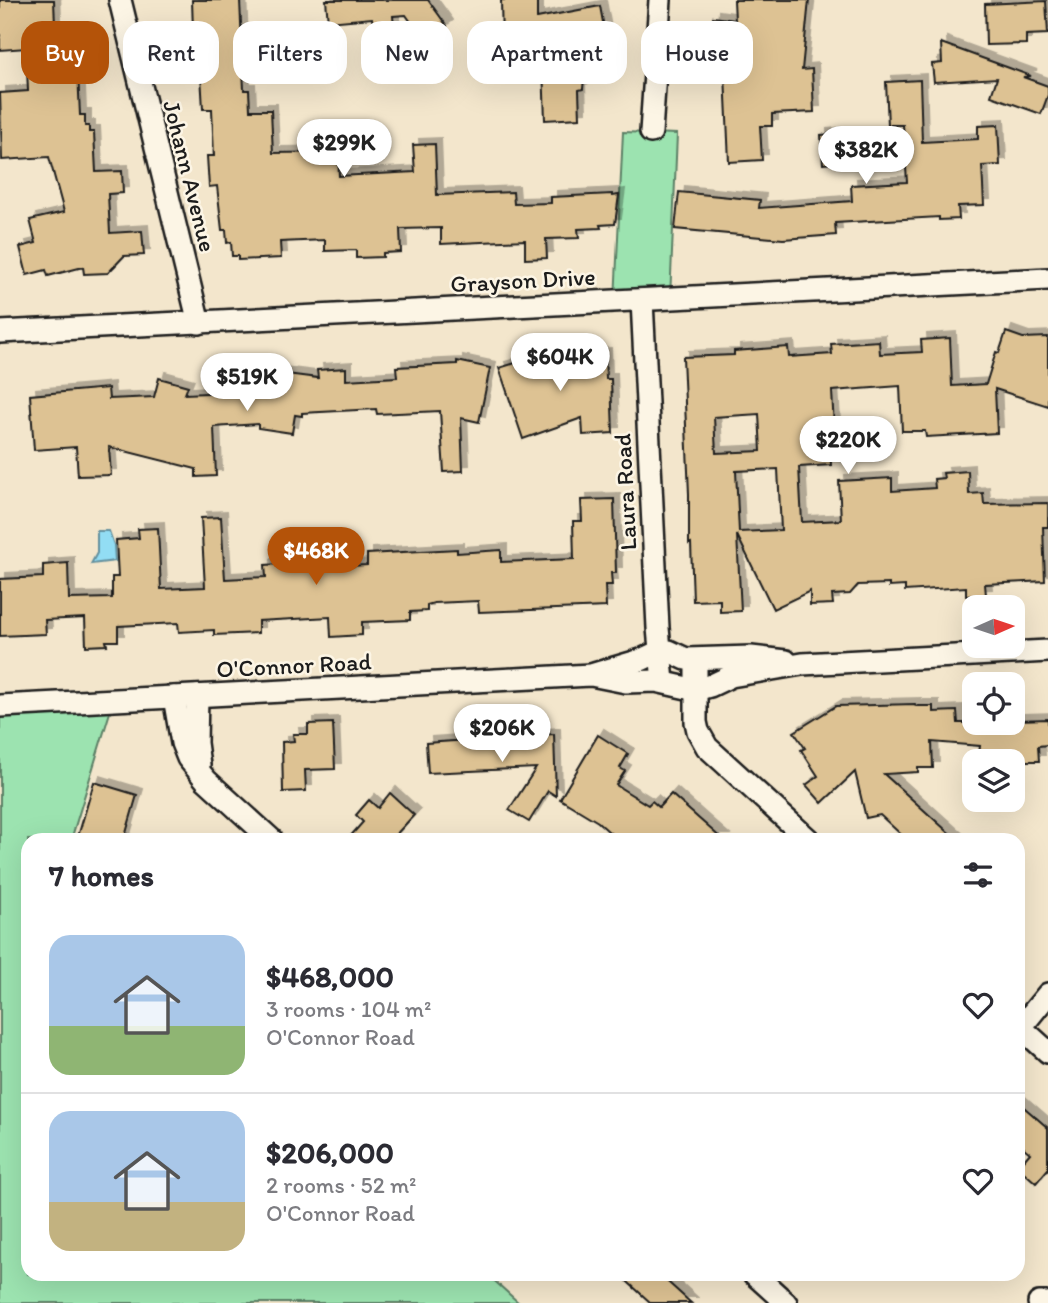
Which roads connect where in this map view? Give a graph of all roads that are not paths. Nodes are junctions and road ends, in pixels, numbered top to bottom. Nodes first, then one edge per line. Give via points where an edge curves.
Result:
1 (120, 0) edge
2 (660, 0) edge
3 (651, 132) dead end
4 (1048, 279) edge
5 (642, 300) junction
6 (199, 323) junction
7 (0, 332) edge
8 (660, 650) junction
9 (1048, 651) edge
10 (696, 660) junction
11 (802, 664) junction
12 (591, 675) junction
13 (663, 682) junction
14 (696, 690) junction
15 (197, 696) junction
16 (174, 697) junction
17 (0, 706) edge
18 (200, 771) junction
19 (264, 833) edge
20 (802, 833) edge
21 (1048, 995) edge
22 (1025, 1020) edge
23 (1025, 1031) edge
24 (1048, 1052) edge
25 (762, 1281) edge
26 (786, 1303) edge
27 (1039, 1303) edge
28 (1048, 1303) edge

1 - 6 street, Johann Avenue
2 - 3 street
4 - 5 street, Grayson Drive
5 - 6 street, Grayson Drive
5 - 8 street, Laura Road
6 - 7 street, Grayson Drive
8 - 10 street
8 - 12 street, O'Connor Road
8 - 13 street, Laura Road
9 - 11 street
10 - 11 street via 751,657
10 - 14 street
11 - 14 street via 731,676
12 - 13 street, O'Connor Road via 626,682
12 - 15 street, O'Connor Road
13 - 14 street, O'Connor Road
14 - 20 street via 696,722 707,747
15 - 16 street, O'Connor Road
15 - 18 street
16 - 17 street, O'Connor Road
16 - 18 street via 182,743
18 - 19 street
21 - 22 street
23 - 24 street
25 - 26 street
27 - 28 street

